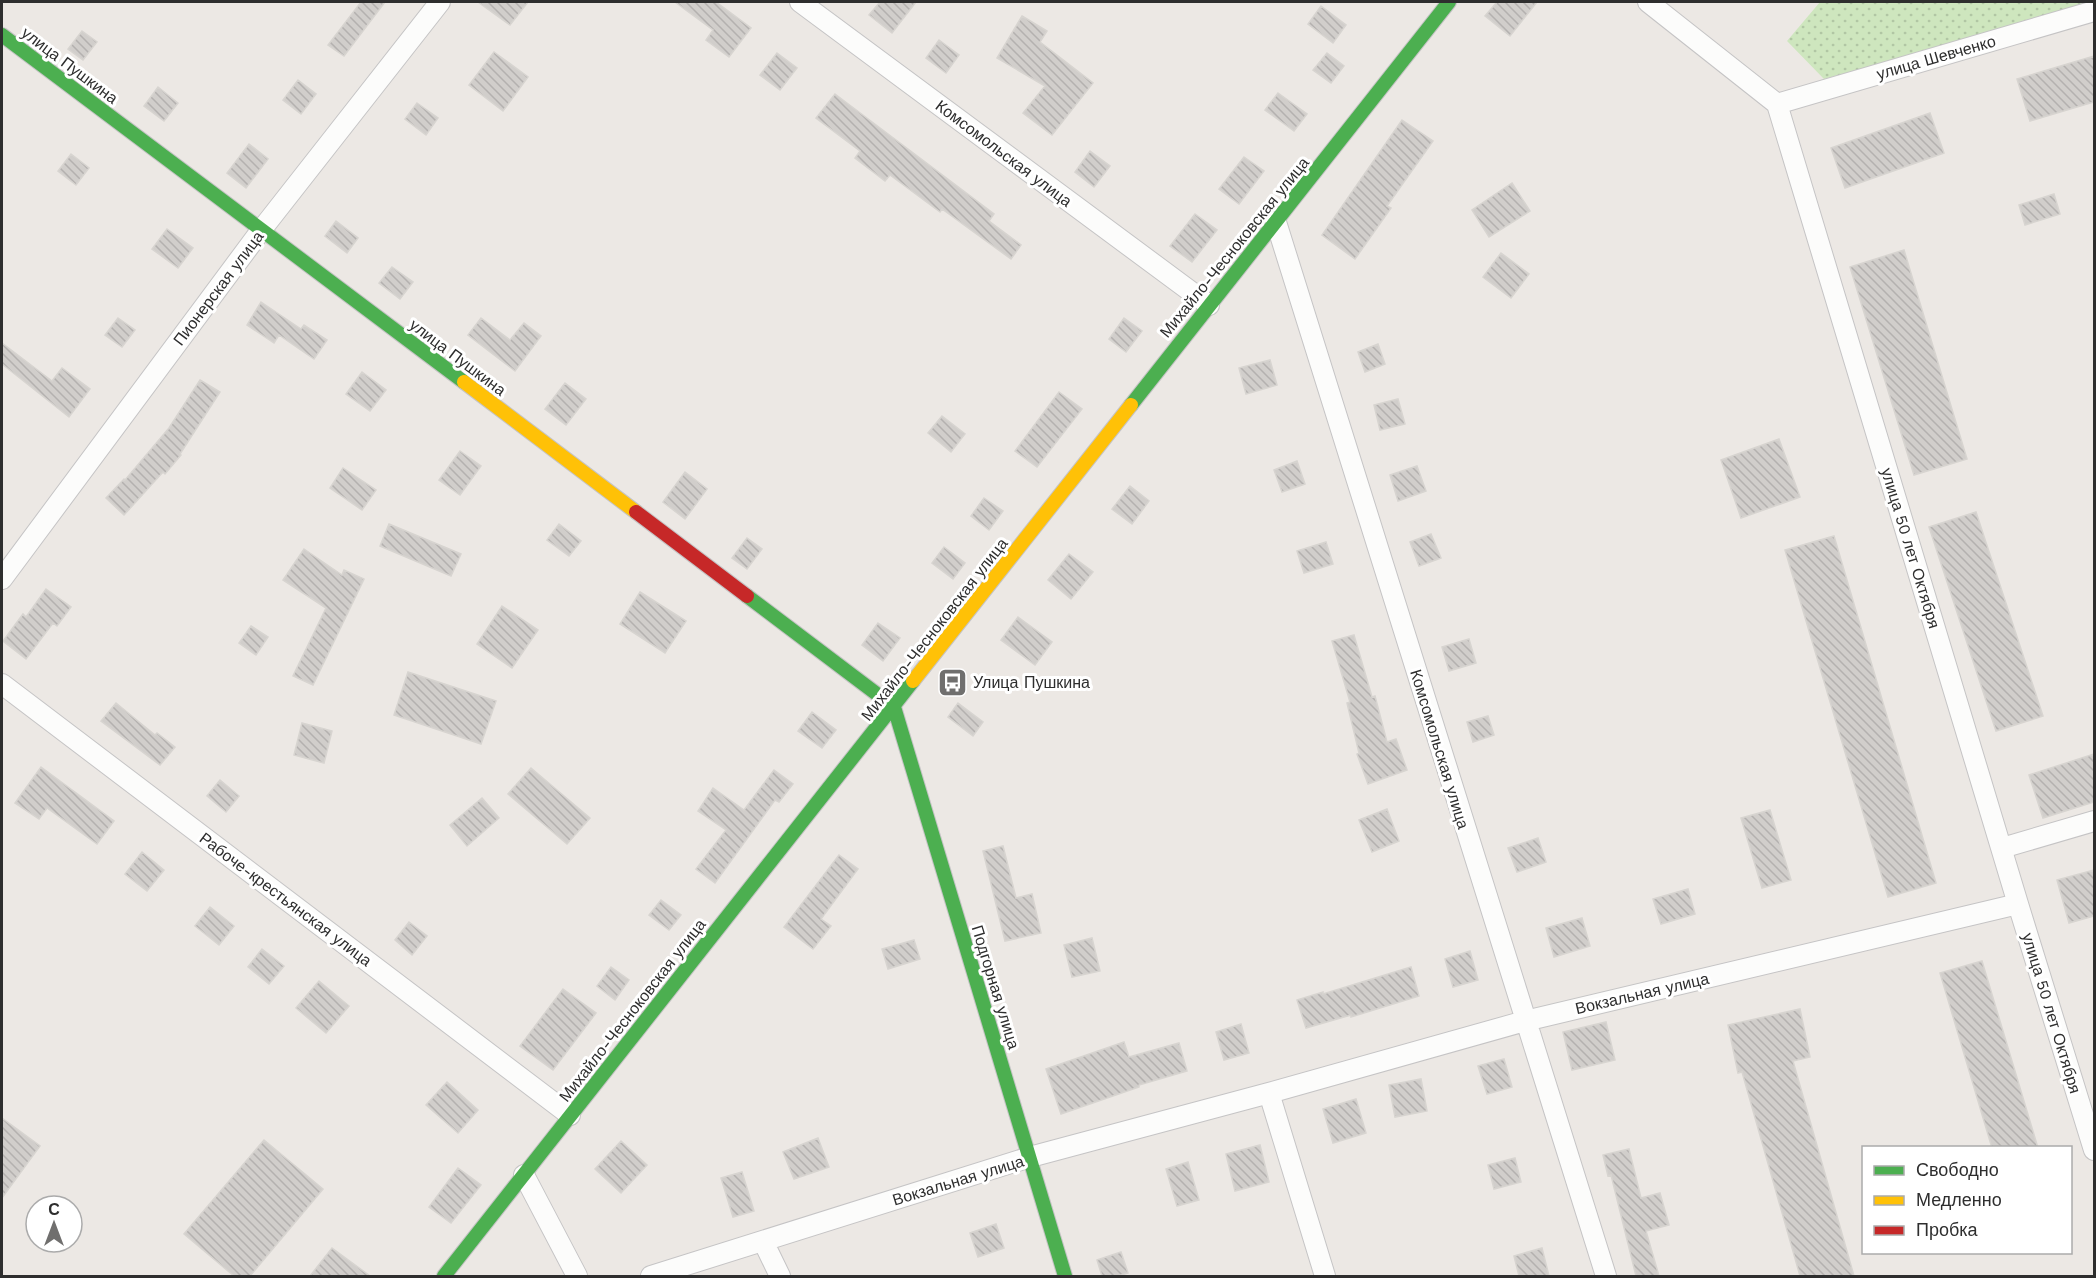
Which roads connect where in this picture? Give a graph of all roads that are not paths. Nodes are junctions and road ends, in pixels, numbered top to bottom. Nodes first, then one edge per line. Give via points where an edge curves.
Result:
1 (440, 2) edge
2 (800, 2) edge
3 (1449, 2) edge
4 (1648, 2) edge
5 (2094, 11) edge
6 (2, 34) edge
7 (1777, 104) junction
8 (1276, 222) junction
9 (262, 228) junction
10 (1209, 305) junction
11 (2, 579) edge
12 (2, 684) edge
13 (894, 707) junction
14 (2094, 821) edge
15 (2002, 848) junction
16 (2018, 904) junction
17 (1525, 1021) junction
18 (1269, 1093) junction
19 (570, 1115) junction
20 (2094, 1150) edge
21 (1030, 1157) junction
22 (524, 1175) junction
23 (763, 1241) junction
24 (444, 1276) edge
25 (578, 1276) edge
26 (651, 1276) edge
27 (780, 1276) edge
28 (1065, 1276) edge
29 (1325, 1276) edge
30 (1606, 1276) edge

1 - 9 street, Пионерская улица
2 - 10 street, Комсомольская улица
3 - 8 street, Михайло-Чесноковская улица
4 - 7 street
5 - 7 street, улица Шевченко
6 - 9 street, улица Пушкина
7 - 15 street, улица 50 лет Октября
8 - 10 street, Михайло-Чесноковская улица
8 - 17 street, Комсомольская улица
9 - 11 street, Пионерская улица
9 - 13 street, улица Пушкина
10 - 13 street, Михайло-Чесноковская улица
12 - 19 street, Рабоче-крестьянская улица
13 - 19 street, Михайло-Чесноковская улица
13 - 21 street, Подгорная улица
14 - 15 street
15 - 16 street, улица 50 лет Октября
16 - 17 street, Вокзальная улица
16 - 20 street, улица 50 лет Октября
17 - 18 street, Вокзальная улица
17 - 30 street, Комсомольская улица
18 - 21 street, Вокзальная улица
18 - 29 street
19 - 22 street, Михайло-Чесноковская улица
21 - 23 street, Вокзальная улица
21 - 28 street, Подгорная улица
22 - 24 street, Михайло-Чесноковская улица
22 - 25 street
23 - 26 street, Вокзальная улица
23 - 27 street

